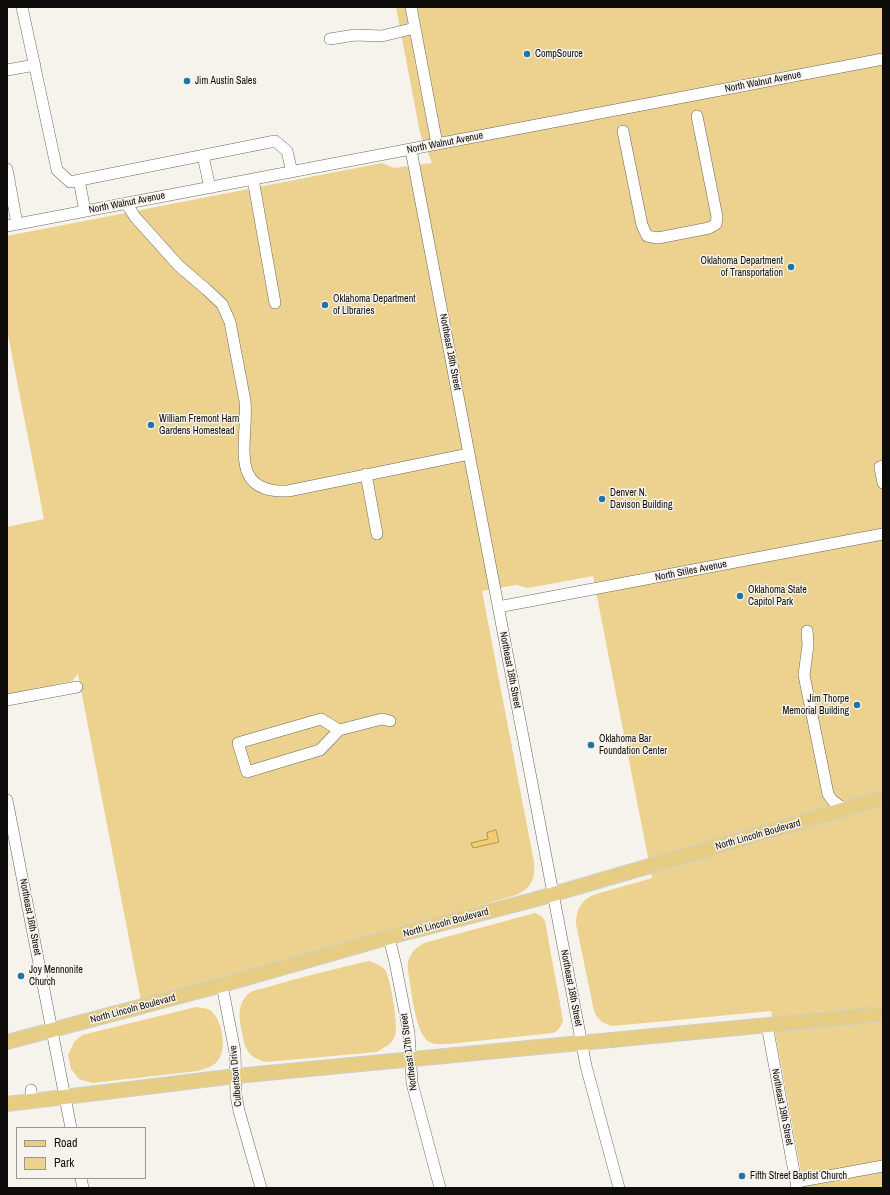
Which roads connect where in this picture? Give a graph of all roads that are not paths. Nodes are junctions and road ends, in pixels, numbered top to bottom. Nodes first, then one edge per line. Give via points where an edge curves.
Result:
1 (22, 7) edge
2 (411, 7) edge
3 (415, 28) junction
4 (330, 39) dead end
5 (883, 59) edge
6 (34, 65) junction
7 (7, 70) edge
8 (697, 116) dead end
9 (623, 131) dead end
10 (437, 144) junction
11 (411, 150) junction
12 (203, 156) junction
13 (7, 169) edge
14 (292, 172) junction
15 (79, 180) junction
16 (253, 180) junction
17 (210, 188) junction
18 (126, 203) junction
19 (85, 211) junction
20 (12, 225) edge
21 (275, 303) dead end
22 (470, 454) junction
23 (883, 466) edge
24 (366, 474) junction
25 (883, 483) edge
26 (377, 534) dead end
27 (883, 534) edge
28 (498, 608) junction
29 (807, 631) dead end
30 (77, 687) dead end
31 (7, 700) edge
32 (390, 721) dead end
33 (339, 730) junction
34 (883, 798) edge
35 (7, 800) edge
36 (845, 810) junction
37 (553, 894) junction
38 (388, 938) junction
39 (222, 985) junction
40 (883, 1014) edge
41 (767, 1025) junction
42 (52, 1030) junction
43 (7, 1042) edge
44 (582, 1043) junction
45 (411, 1058) junction
46 (236, 1076) junction
47 (65, 1096) junction
48 (7, 1104) edge
49 (71, 1127) edge
50 (883, 1166) edge
51 (797, 1185) edge
52 (261, 1188) edge
53 (440, 1188) edge
54 (620, 1188) edge

1 - 6 street
2 - 3 street
3 - 4 street via 382,36 355,35
3 - 10 street
5 - 10 street, North Walnut Avenue
6 - 7 street
6 - 15 street via 57,170 70,182
8 - 9 street via 717,221 713,227 692,232 658,238 647,236 643,231
10 - 11 street, North Walnut Avenue
11 - 14 street, North Walnut Avenue
11 - 22 street, Northeast 18th Street
12 - 14 street via 275,141 287,151
12 - 15 street
12 - 17 street
13 - 20 street
14 - 16 street, North Walnut Avenue
15 - 19 street
16 - 17 street, North Walnut Avenue
16 - 21 street
17 - 18 street, North Walnut Avenue
18 - 19 street, North Walnut Avenue
18 - 24 street via 135,217 175,261 216,297 226,312 243,390 243,436 247,472 255,484 263,488 288,492
19 - 20 street, North Walnut Avenue
22 - 24 street
22 - 28 street, Northeast 18th Street
23 - 25 street via 880,467
24 - 26 street
27 - 28 street, North Stiles Avenue
28 - 37 street, Northeast 18th Street
29 - 36 street via 804,675 828,794
30 - 31 street
32 - 33 street via 382,719
33 - 33 street via 321,719 238,743 246,772 320,750
34 - 36 main road, North Lincoln Boulevard
35 - 42 street, Northeast 16th Street
36 - 37 main road, North Lincoln Boulevard
37 - 38 main road, North Lincoln Boulevard
37 - 44 street, Northeast 18th Street
38 - 39 main road, North Lincoln Boulevard
38 - 45 street, Northeast 17th Street via 409,1033
39 - 42 main road, North Lincoln Boulevard
39 - 46 street, Culbertson Drive via 235,1052
40 - 41 main road
41 - 44 main road
41 - 51 street, Northeast 19th Street
42 - 43 main road, North Lincoln Boulevard
42 - 47 street, Northeast 16th Street
44 - 45 main road
44 - 54 street, Northeast 18th Street via 594,1100
45 - 46 main road
45 - 53 street, Northeast 17th Street via 414,1092
46 - 47 main road
46 - 52 street, Culbertson Drive via 239,1111
47 - 48 main road via 31,1095
47 - 49 street, Northeast 16th Street
50 - 51 street

